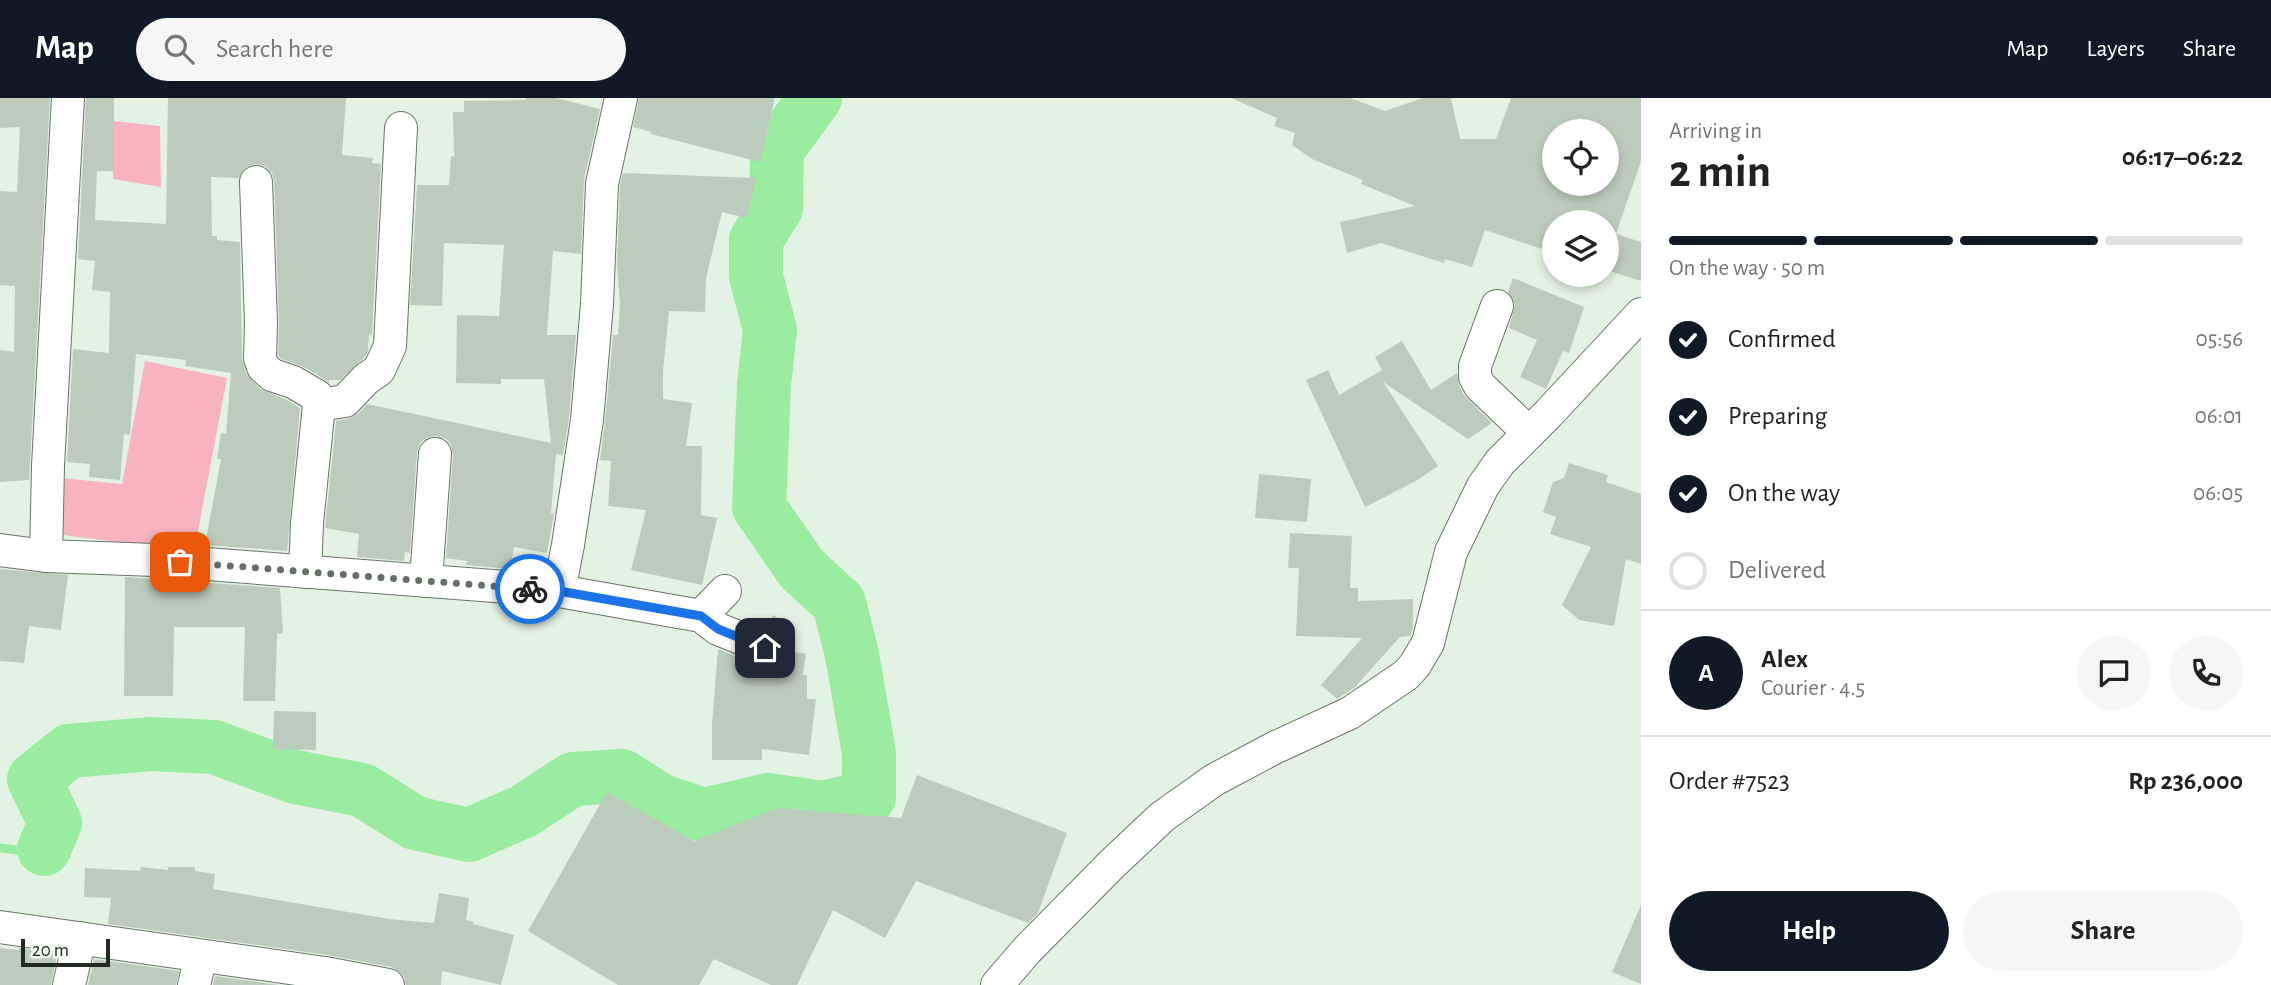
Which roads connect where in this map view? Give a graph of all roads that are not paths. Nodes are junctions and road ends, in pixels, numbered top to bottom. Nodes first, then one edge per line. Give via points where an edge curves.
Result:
1 (68, 98) edge
2 (621, 98) edge
3 (401, 128) dead end
4 (256, 182) dead end
5 (1497, 306) dead end
6 (1641, 314) edge
7 (319, 405) junction
8 (1529, 433) junction
9 (435, 454) dead end
10 (0, 550) edge
11 (46, 556) junction
12 (305, 572) junction
13 (426, 581) junction
14 (559, 591) junction
15 (725, 591) dead end
16 (701, 616) junction
17 (765, 648) dead end
18 (0, 927) edge
19 (80, 938) junction
20 (197, 970) edge
21 (323, 979) edge
22 (69, 985) edge
23 (388, 985) edge
24 (997, 985) edge

1 - 11 street
2 - 14 street via 602,184 587,420
3 - 7 street via 390,346 379,370 345,401
4 - 7 street via 262,367 317,396
5 - 8 street via 1475,377
6 - 8 street
7 - 12 street
8 - 24 street via 1500,462 1470,512 1451,552 1428,643 1415,666 1350,713 1214,780 1162,817
9 - 13 street
10 - 11 street
11 - 12 street
12 - 13 street
13 - 14 street
14 - 16 street
15 - 16 street
16 - 17 street via 718,629
18 - 19 street
19 - 20 street
19 - 22 street
20 - 21 street
21 - 23 street

